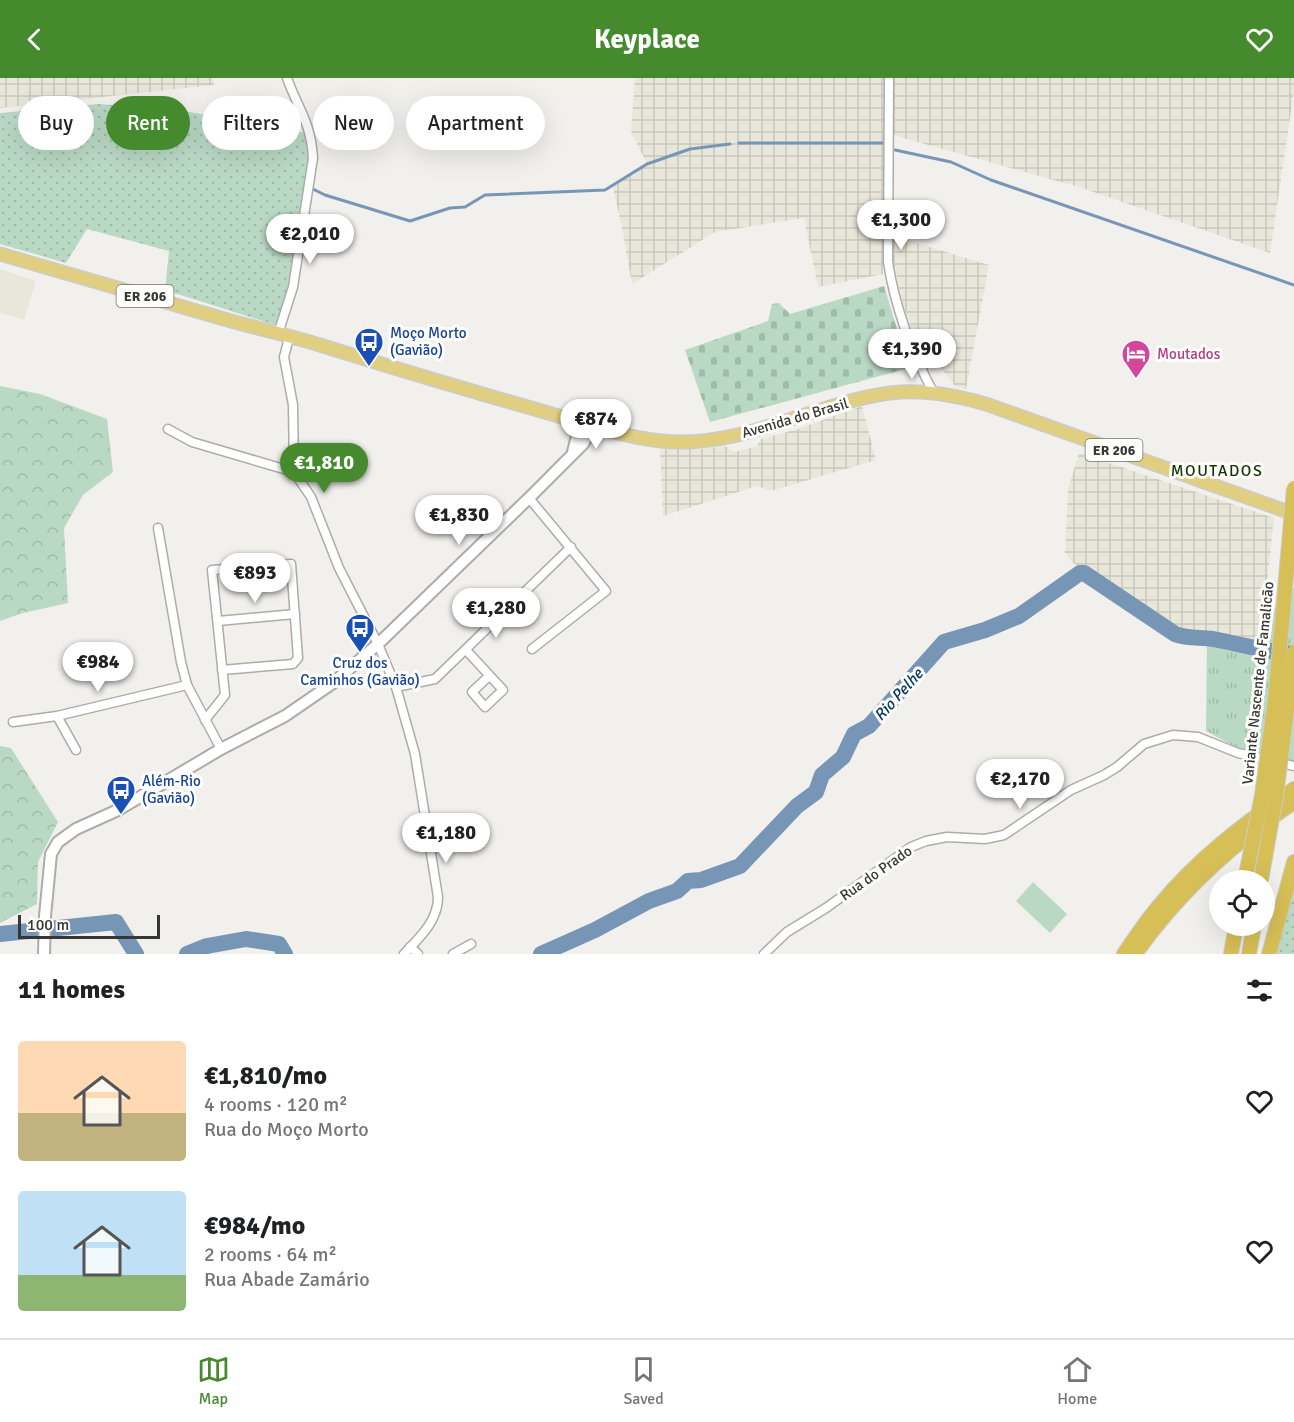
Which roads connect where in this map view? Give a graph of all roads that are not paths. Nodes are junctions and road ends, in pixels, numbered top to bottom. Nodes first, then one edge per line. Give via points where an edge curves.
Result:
1 (287, 78) edge
2 (889, 78) edge
3 (0, 254) edge
4 (284, 336) junction
5 (933, 392) junction
6 (574, 421) junction
7 (593, 426) junction
8 (168, 429) dead end
9 (572, 454) junction
10 (294, 472) junction
11 (1294, 488) edge
12 (529, 498) junction
13 (1294, 514) edge
14 (158, 528) dead end
15 (571, 547) junction
16 (295, 614) junction
17 (218, 621) junction
18 (378, 644) junction
19 (532, 649) dead end
20 (466, 650) junction
21 (1294, 652) edge
22 (222, 670) junction
23 (489, 676) dead end
24 (187, 686) junction
25 (396, 687) junction
26 (57, 716) junction
27 (205, 720) junction
28 (13, 722) dead end
29 (221, 749) junction
30 (76, 750) dead end
31 (1294, 766) edge
32 (1290, 798) edge
33 (1294, 862) edge
34 (1247, 870) edge
35 (1263, 870) edge
36 (1234, 936) edge
37 (1252, 936) edge
38 (471, 944) dead end
39 (407, 951) edge
40 (44, 954) edge
41 (418, 954) edge
42 (453, 954) edge
43 (764, 954) edge
44 (1124, 954) edge
45 (1135, 954) edge
46 (1230, 954) edge
47 (1249, 954) edge
48 (1269, 954) edge

1 - 4 street via 307,122 313,158
2 - 5 street via 888,262 914,357
3 - 4 main road, ER 206
4 - 6 main road, Avenida do Brasil / ER 206
4 - 10 street via 293,405
5 - 7 main road, Avenida do Brasil / ER 206 via 890,393 862,399 705,441 662,441
5 - 13 main road, Avenida do Brasil / ER 206 via 986,404
6 - 7 main road, Avenida do Brasil / ER 206
6 - 9 street via 578,432
7 - 9 street
8 - 10 street via 192,442
9 - 12 street
10 - 18 street via 311,497 339,568
11 - 34 highway, Variante Nascente de Famalicão, bridge via 1275,701
12 - 15 street
12 - 18 street
14 - 24 street
15 - 19 street via 606,591
15 - 20 street
16 - 17 street
16 - 17 street via 291,564 212,570
16 - 22 street via 298,658 293,664
17 - 22 street
18 - 25 street
18 - 29 street via 298,709
20 - 23 street
20 - 25 street via 435,679
21 - 35 highway, Variante Nascente de Famalicão, bridge
22 - 27 street via 225,695
24 - 26 street
24 - 27 street
25 - 39 street via 415,754 438,897 434,919
26 - 28 street
26 - 30 street
27 - 29 street
29 - 40 street via 58,842 51,854
31 - 43 street, Rua do Prado via 1238,753 1198,737 1173,735 1158,739 1144,744 1117,767 1071,790 1004,835 985,839 940,838 911,847 787,932
32 - 44 highway via 1231,835 1178,885
32 - 45 highway via 1174,903
33 - 48 highway
36 - 46 highway
37 - 47 highway
38 - 42 street
39 - 41 street

